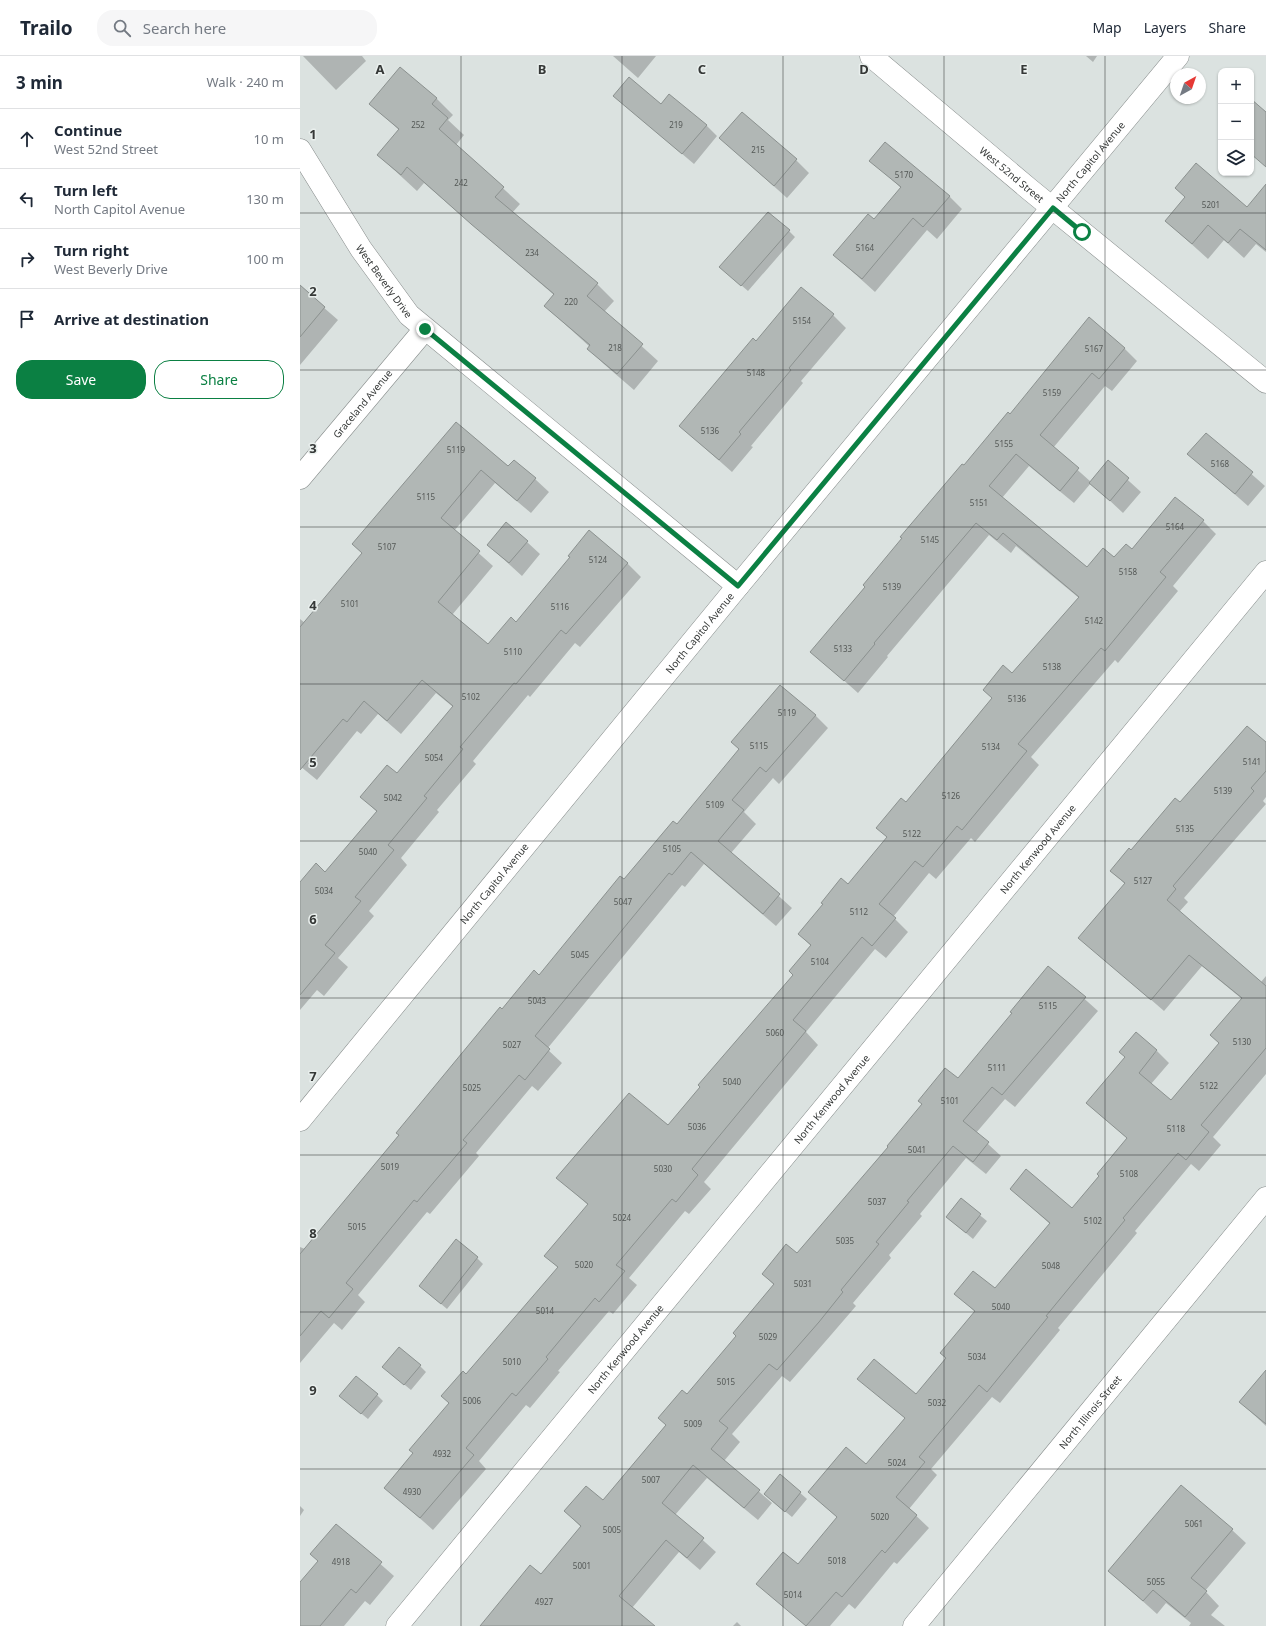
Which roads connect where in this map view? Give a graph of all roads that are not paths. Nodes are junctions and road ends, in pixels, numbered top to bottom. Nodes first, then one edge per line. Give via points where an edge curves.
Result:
1 (871, 56) edge
2 (1178, 56) edge
3 (300, 150) edge
4 (1053, 208) junction
5 (425, 329) junction
6 (1266, 382) edge
7 (300, 478) edge
8 (1266, 572) edge
9 (738, 586) junction
10 (300, 1120) edge
11 (1266, 1198) edge
12 (397, 1626) edge
13 (914, 1626) edge

1 - 4 street, West 52nd Street
2 - 4 street, North Capitol Avenue
3 - 5 street, West Beverly Drive via 361,249 409,315
4 - 6 street, West 52nd Street
4 - 9 street, North Capitol Avenue
5 - 7 street, Graceland Avenue
5 - 9 street, West Beverly Drive
8 - 12 street, North Kenwood Avenue
9 - 10 street, North Capitol Avenue
11 - 13 street, North Illinois Street

